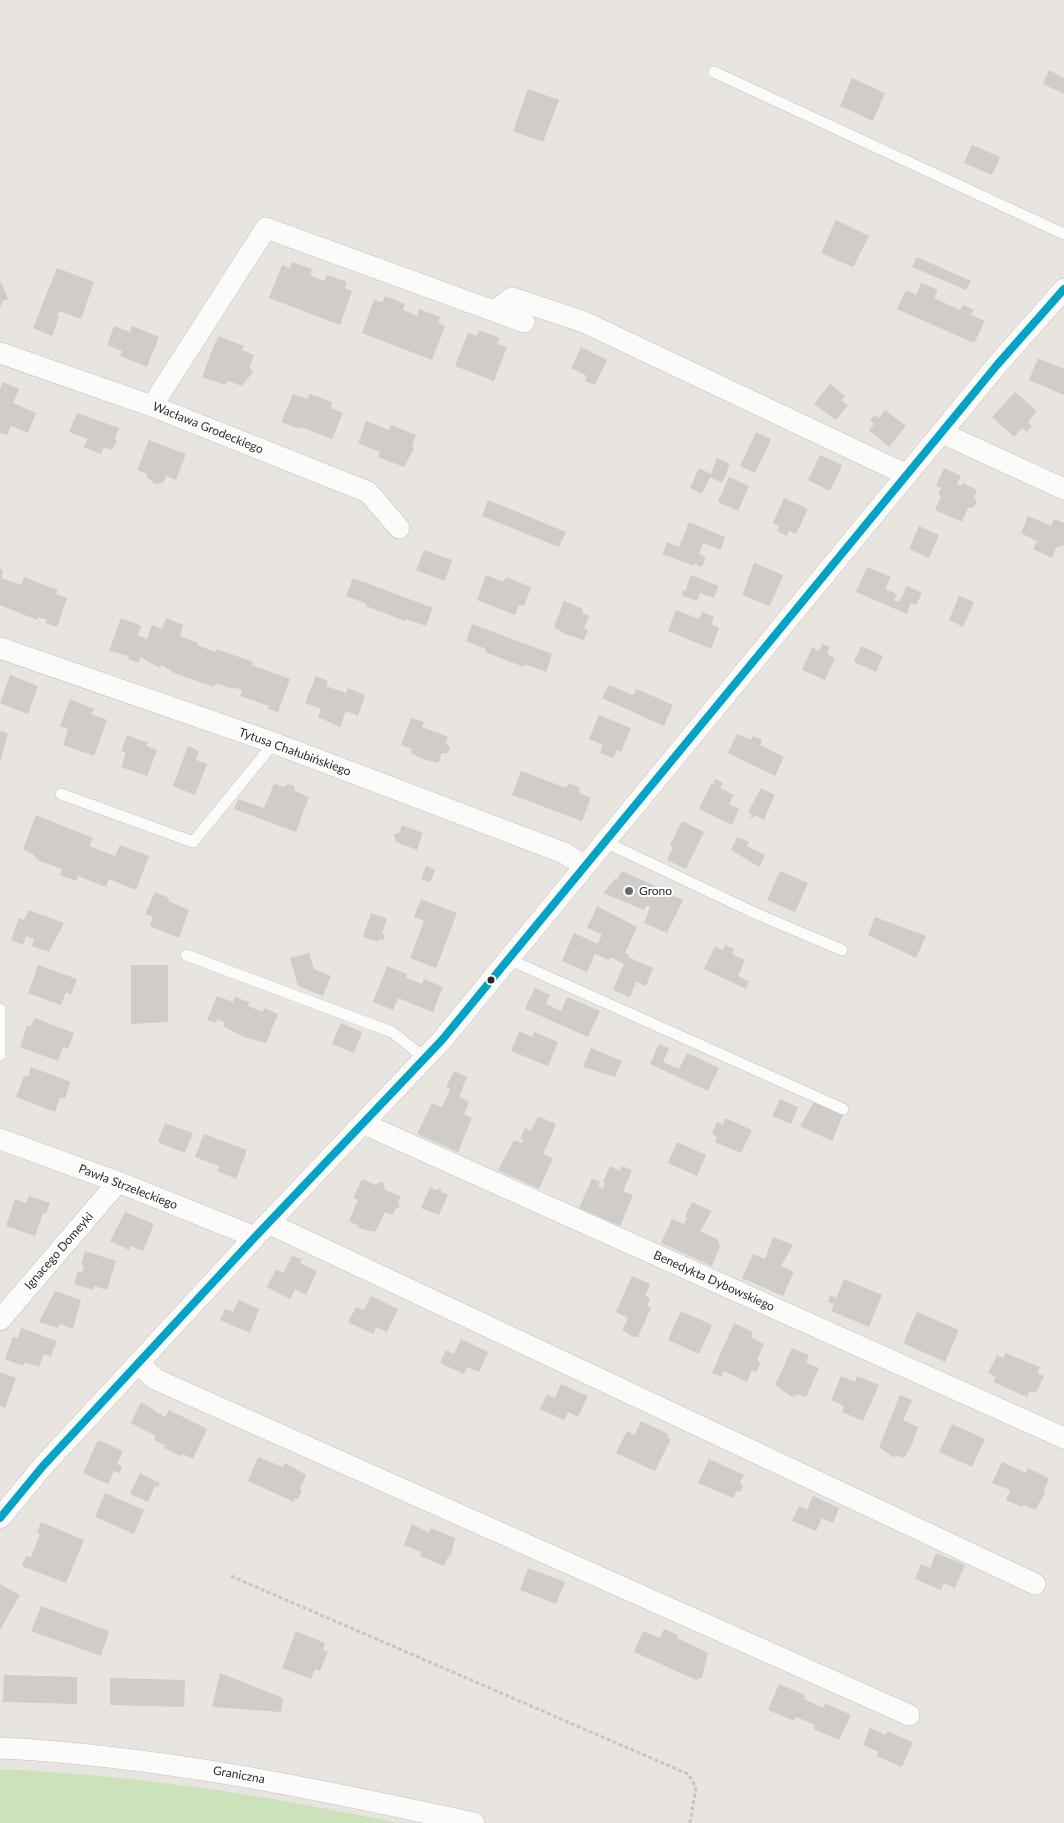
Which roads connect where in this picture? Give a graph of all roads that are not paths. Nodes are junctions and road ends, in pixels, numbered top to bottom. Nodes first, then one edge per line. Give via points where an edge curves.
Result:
1 (714, 72) dead end
2 (1064, 234) edge
3 (1064, 289) edge
4 (494, 311) junction
5 (524, 322) dead end
6 (0, 353) edge
7 (152, 406) junction
8 (942, 433) junction
9 (908, 475) junction
10 (1064, 489) edge
11 (399, 528) dead end
12 (2, 652) edge
13 (274, 743) junction
14 (60, 794) dead end
15 (605, 842) junction
16 (585, 866) junction
17 (842, 950) dead end
18 (186, 955) dead end
19 (508, 959) junction
20 (0, 1009) edge
21 (0, 1056) edge
22 (425, 1058) junction
23 (843, 1109) dead end
24 (365, 1122) junction
25 (0, 1139) edge
26 (118, 1182) junction
27 (261, 1230) junction
28 (0, 1320) edge
29 (138, 1363) junction
30 (1064, 1438) edge
31 (0, 1518) edge
32 (1035, 1584) dead end
33 (909, 1715) dead end
34 (0, 1748) edge
35 (474, 1823) edge

1 - 2 lane
3 - 8 street
4 - 5 street
4 - 7 street via 266,228
4 - 9 street via 512,298 584,322
6 - 7 street, Wacława Grodeckiego
7 - 11 street, Wacława Grodeckiego via 368,492
8 - 9 street
8 - 10 street
9 - 15 street
12 - 13 street, Tytusa Chałubińskiego
13 - 14 lane via 193,842
13 - 16 street, Tytusa Chałubińskiego via 564,854
15 - 16 street
15 - 17 lane
16 - 19 street
18 - 22 lane via 392,1032
19 - 22 street
19 - 23 lane
20 - 21 lane
22 - 24 street
24 - 27 street
24 - 30 street, Benedykta Dybowskiego via 394,1138
25 - 26 street, Pawła Strzeleckiego
26 - 27 street, Pawła Strzeleckiego
26 - 28 street, Ignacego Domeyki
27 - 29 street
27 - 32 street, Pawła Strzeleckiego
29 - 31 street
29 - 33 street via 155,1379
34 - 35 street, Graniczna via 206,1769

